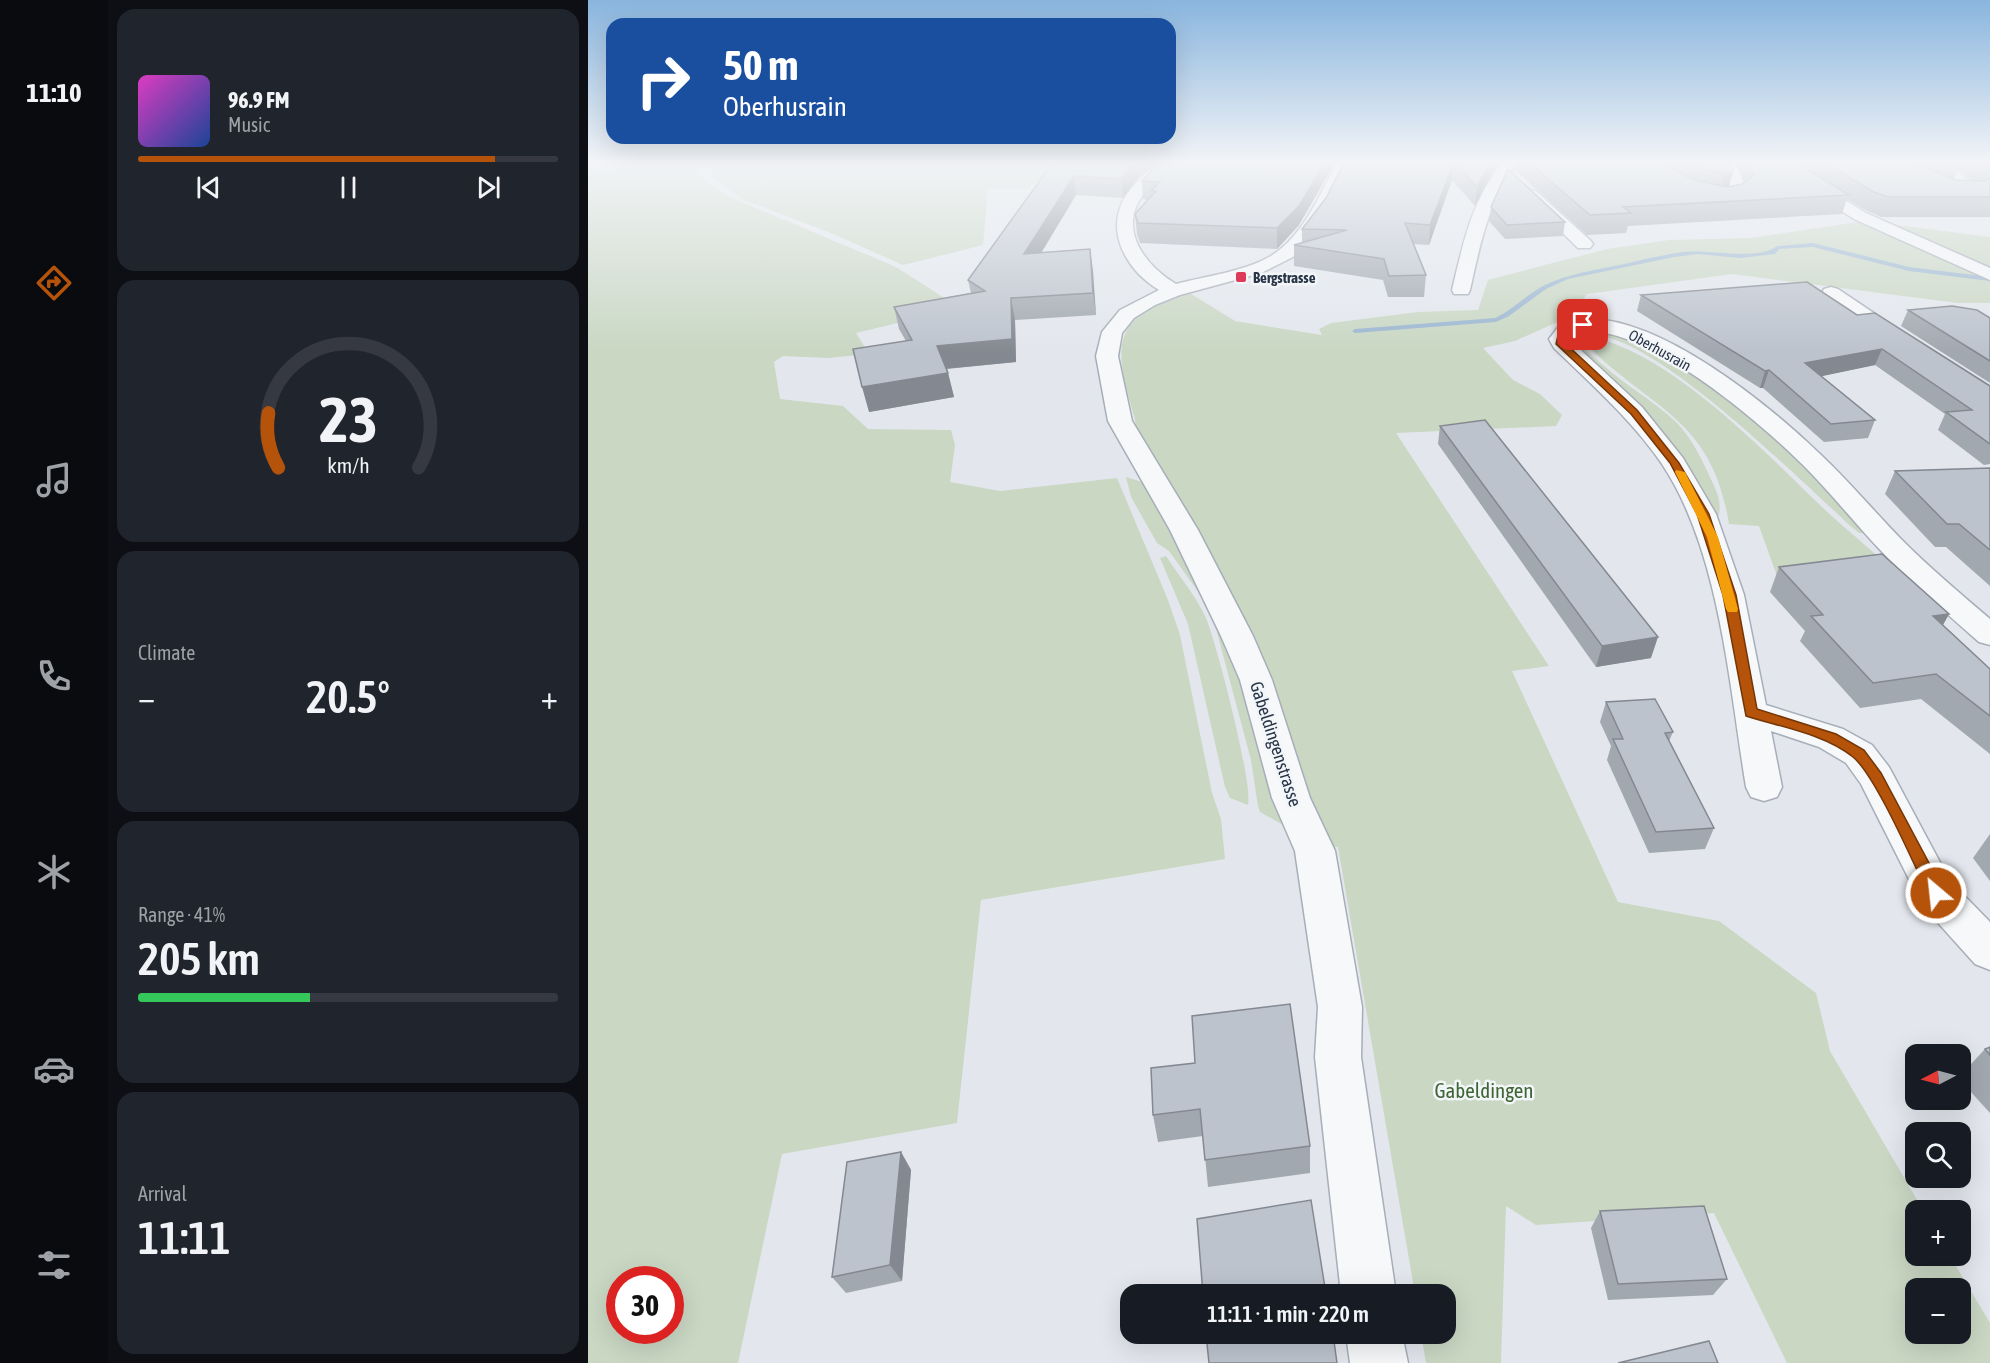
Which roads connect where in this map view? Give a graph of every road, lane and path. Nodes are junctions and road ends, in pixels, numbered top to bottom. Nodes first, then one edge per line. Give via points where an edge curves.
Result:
1 (1125, 225) edge
2 (1308, 225) edge
3 (1478, 225) edge
4 (1564, 225) edge
5 (1877, 225) edge
6 (1584, 244) dead end
7 (1990, 275) edge
8 (1173, 290) junction
9 (1461, 290) dead end
10 (1831, 293) dead end
11 (1920, 350) edge
12 (1990, 634) edge
13 (1751, 712) junction
14 (1764, 787) dead end
15 (1990, 951) edge
16 (1368, 1284) edge
17 (1376, 1344) edge
18 (1379, 1363) edge

1 - 8 street via 1124,235 1142,268
2 - 8 street via 1299,241 1274,261
3 - 9 street
4 - 6 street
5 - 7 street
8 - 16 street, Gabeldingenstrasse via 1136,309 1115,328 1107,345 1112,383 1120,421 1184,530 1237,636 1256,680 1291,798 1315,851 1340,1007 1338,1057
10 - 11 street
12 - 13 street, Oberhusrain via 1907,561 1810,459 1712,380 1623,330 1594,325 1566,330 1559,339 1561,344 1634,412 1674,463 1703,514 1730,595
13 - 14 street, Oberhusrain
13 - 15 street via 1831,738 1859,754 1876,777 1936,893
17 - 18 street

